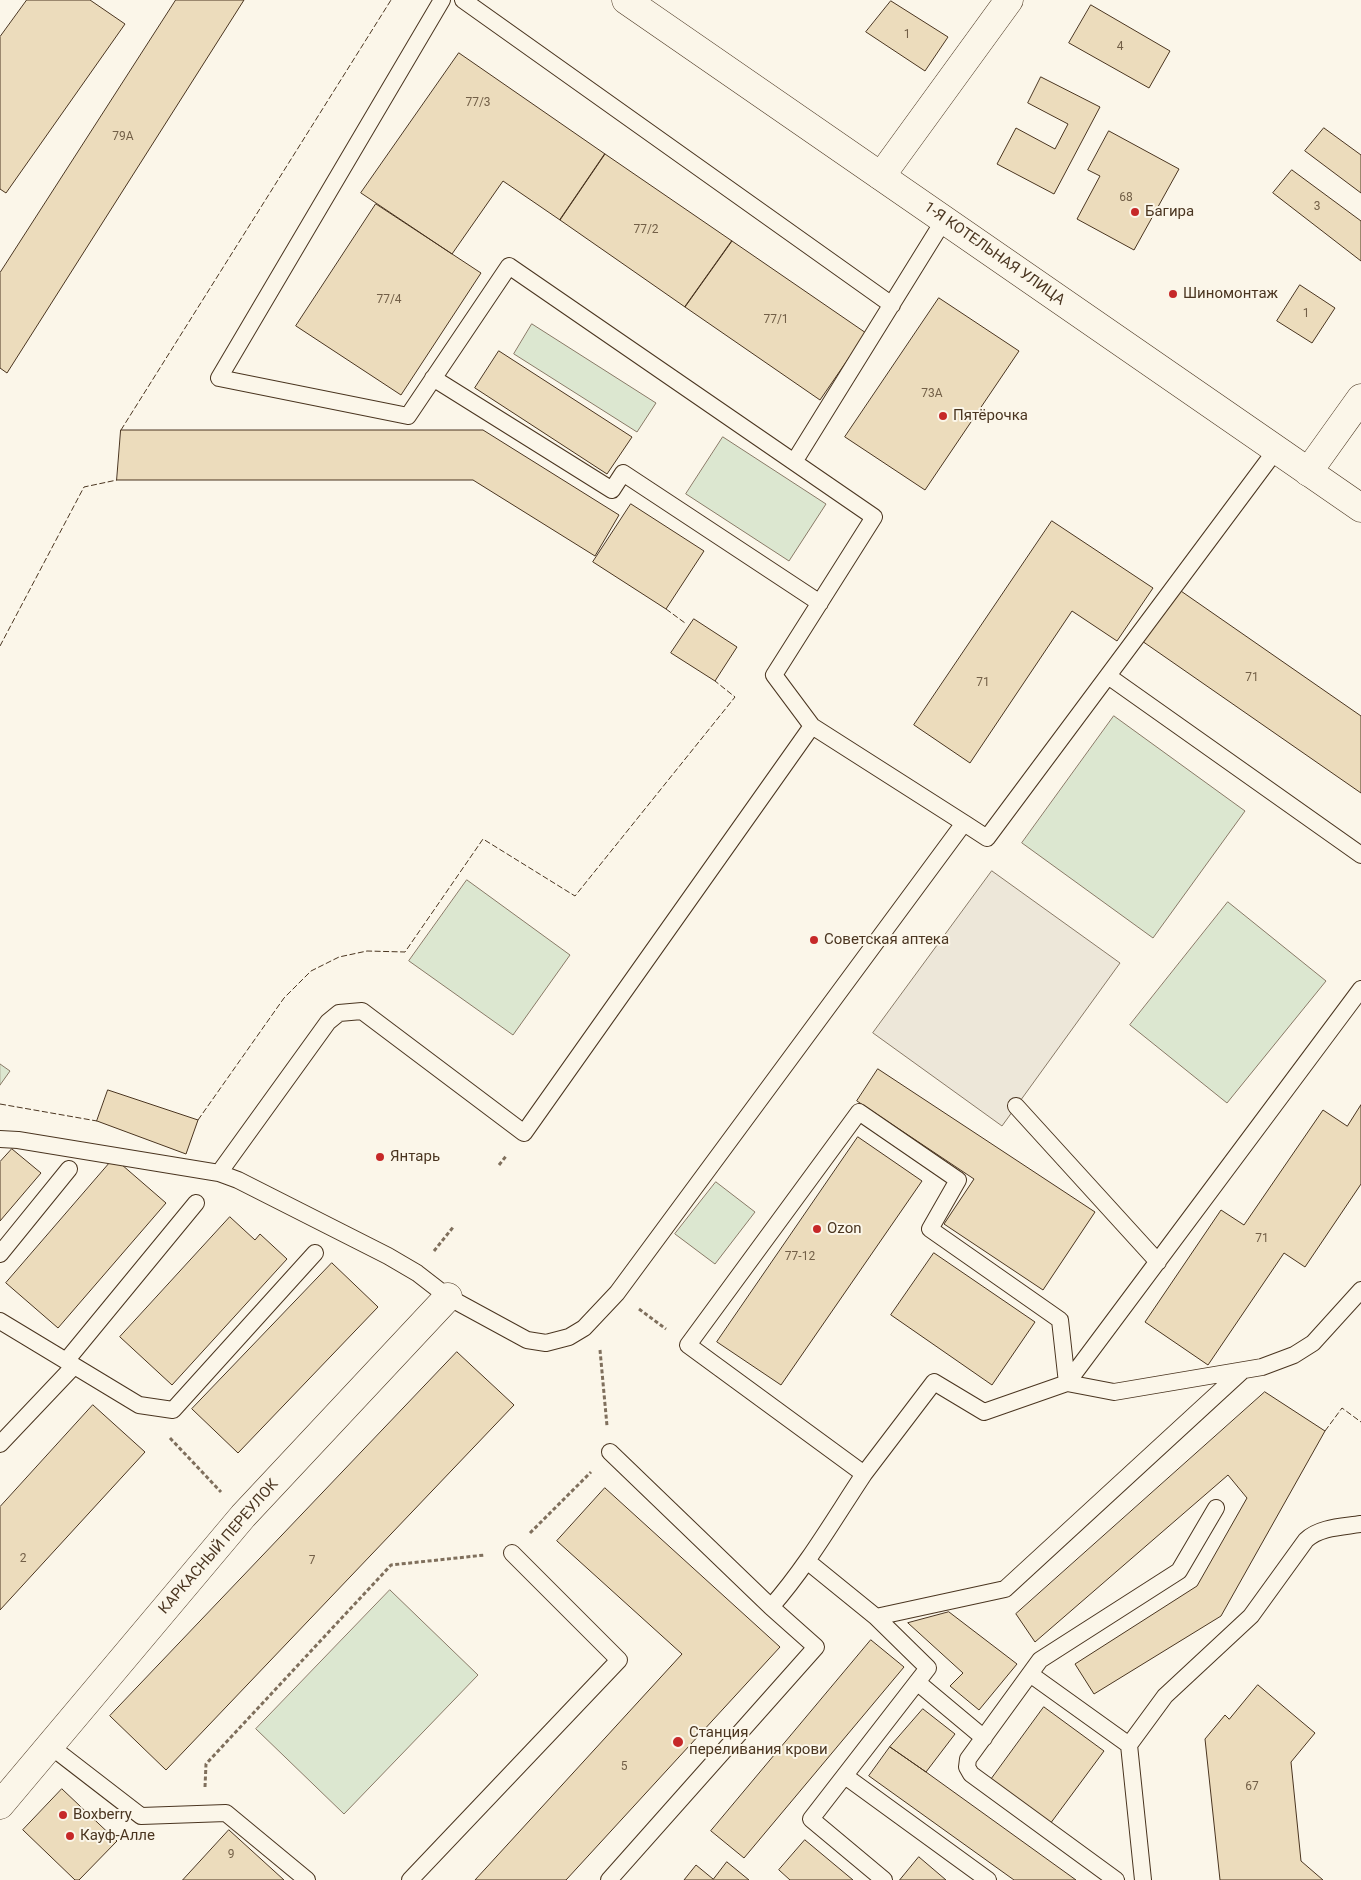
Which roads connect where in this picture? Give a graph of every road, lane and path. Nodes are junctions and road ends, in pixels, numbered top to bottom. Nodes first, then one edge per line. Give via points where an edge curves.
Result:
1 (442, 0) edge
2 (463, 0) edge
3 (626, 0) edge
4 (1008, 0) edge
5 (880, 176) junction
6 (944, 220) junction
7 (892, 304) junction
8 (433, 378) junction
9 (1361, 398) edge
10 (1276, 450) junction
11 (794, 462) junction
12 (1308, 472) junction
13 (1361, 508) edge
14 (820, 603) junction
15 (1108, 676) junction
16 (812, 726) junction
17 (964, 823) junction
18 (1361, 854) edge
19 (1361, 989) edge
20 (1016, 1106) dead end
21 (0, 1139) edge
22 (69, 1169) dead end
23 (219, 1173) junction
24 (196, 1203) dead end
25 (315, 1253) dead end
26 (0, 1254) edge
27 (1158, 1262) junction
28 (1361, 1290) edge
29 (616, 1292) junction
30 (448, 1297) junction
31 (597, 1314) junction
32 (0, 1321) edge
33 (688, 1345) junction
34 (70, 1363) junction
35 (1241, 1372) junction
36 (1067, 1383) junction
37 (139, 1406) junction
38 (0, 1444) edge
39 (610, 1452) junction
40 (864, 1474) junction
41 (1216, 1508) dead end
42 (243, 1516) junction
43 (1361, 1524) edge
44 (512, 1552) junction
45 (807, 1561) junction
46 (771, 1607) junction
47 (876, 1617) junction
48 (1030, 1674) junction
49 (918, 1682) junction
50 (984, 1738) junction
51 (49, 1745) junction
52 (1129, 1745) junction
53 (845, 1776) junction
54 (0, 1805) edge
55 (204, 1814) junction
56 (307, 1880) edge
57 (410, 1880) edge
58 (609, 1880) edge
59 (884, 1880) edge
60 (988, 1880) edge
61 (1116, 1880) edge
62 (1143, 1880) edge

1 - 8 lane via 219,378 408,416
2 - 7 lane
3 - 5 street, 1-Я КОТЕЛЬНАЯ УЛИЦА
4 - 5 street
5 - 6 street, 1-Я КОТЕЛЬНАЯ УЛИЦА
6 - 7 lane
6 - 10 street, 1-Я КОТЕЛЬНАЯ УЛИЦА
7 - 11 lane
8 - 11 lane via 510,266
8 - 14 lane via 612,490 622,472
9 - 12 street
10 - 12 street, 1-Я КОТЕЛЬНАЯ УЛИЦА
10 - 15 lane
11 - 14 lane via 874,517
12 - 13 street, 1-Я КОТЕЛЬНАЯ УЛИЦА
14 - 16 lane via 774,675
15 - 17 lane via 987,838
15 - 18 lane
16 - 17 lane
16 - 23 lane via 524,1133 362,1011 339,1013 328,1022
17 - 29 lane
19 - 27 lane
20 - 27 lane
21 - 23 lane
22 - 26 lane
23 - 30 lane via 388,1256
24 - 34 lane
25 - 37 lane via 173,1410
27 - 36 lane
28 - 35 lane via 1313,1343 1294,1356
29 - 31 lane
29 - 33 path
30 - 31 lane via 527,1340 546,1344 569,1337 584,1328
30 - 42 street, КАРКАСНЫЙ ПЕРЕУЛОК
31 - 39 path
32 - 34 lane
33 - 36 lane via 859,1112 958,1180 930,1228 1060,1320
33 - 40 lane
34 - 37 lane
34 - 38 lane
35 - 36 lane via 1114,1392
35 - 47 lane via 1005,1589
36 - 40 lane via 984,1412 934,1382
37 - 42 path
39 - 44 path
39 - 46 lane
40 - 45 lane
41 - 48 lane via 1179,1570 1040,1660
42 - 51 street, КАРКАСНЫЙ ПЕРЕУЛОК
43 - 52 lane via 1313,1533 1251,1616 1165,1696
44 - 55 path via 392,1565 206,1764
44 - 57 lane via 619,1660
45 - 46 lane
45 - 47 lane
46 - 58 lane via 816,1647
47 - 49 lane via 928,1668
48 - 50 lane
48 - 52 lane
49 - 50 lane
49 - 53 lane
50 - 61 lane via 968,1759 967,1767 971,1774
51 - 54 street, КАРКАСНЫЙ ПЕРЕУЛОК
51 - 55 lane via 141,1816
52 - 62 lane
53 - 59 lane via 811,1819
53 - 60 lane
55 - 56 lane via 226,1813

